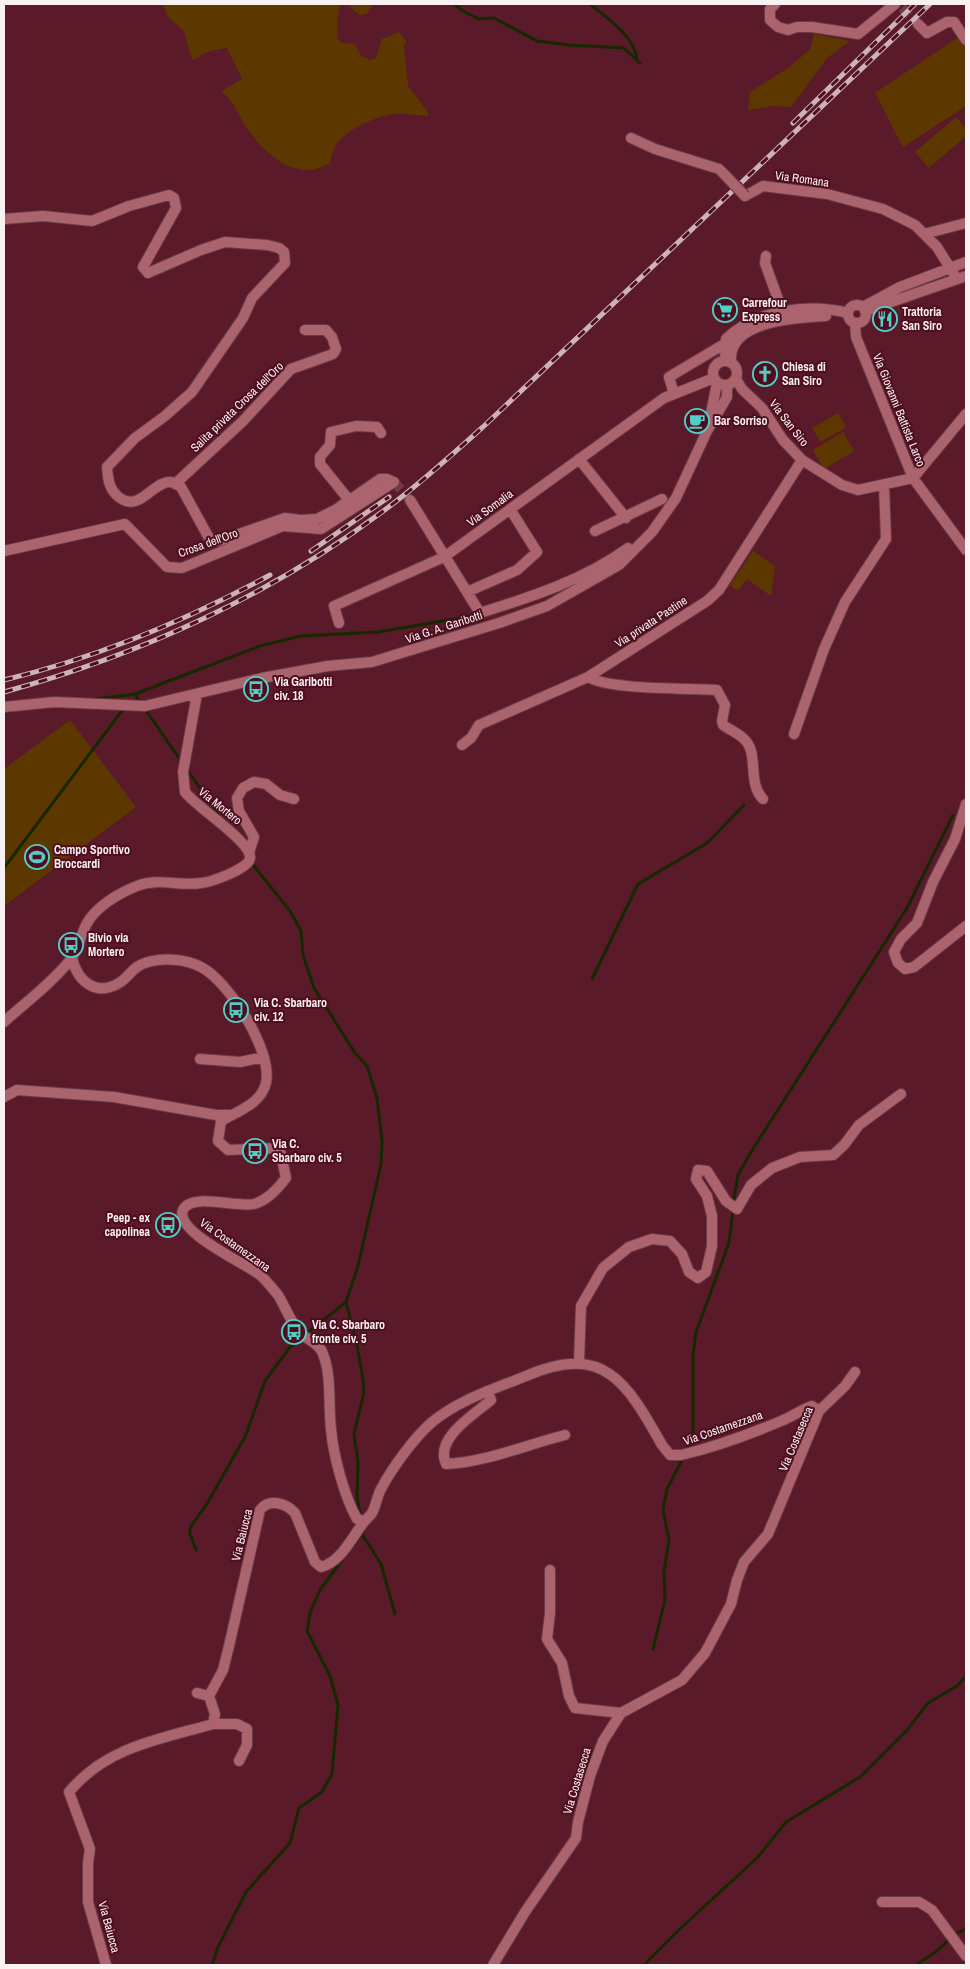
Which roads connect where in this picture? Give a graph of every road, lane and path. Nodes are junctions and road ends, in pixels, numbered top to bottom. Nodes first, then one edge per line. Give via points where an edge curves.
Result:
1 (775, 4) edge
2 (898, 5) edge
3 (918, 24) tunnel mouth
4 (966, 40) edge
5 (631, 138) dead end
6 (4, 219) edge
7 (966, 223) edge
8 (924, 234) junction
9 (766, 256) dead end
10 (966, 262) edge
11 (950, 268) junction
12 (961, 277) edge
13 (864, 309) junction
14 (783, 313) junction
15 (850, 318) junction
16 (305, 330) dead end
17 (726, 343) junction
18 (728, 362) junction
19 (736, 379) junction
20 (715, 384) junction
21 (742, 388) junction
22 (674, 394) junction
23 (727, 397) junction
24 (966, 414) edge
25 (707, 432) junction
26 (381, 433) dead end
27 (579, 459) junction
28 (802, 460) junction
29 (913, 478) junction
30 (176, 484) junction
31 (884, 484) junction
32 (662, 499) dead end
33 (350, 500) junction
34 (410, 500) tunnel mouth
35 (510, 509) junction
36 (626, 518) junction
37 (595, 531) dead end
38 (652, 532) junction
39 (966, 550) edge
40 (4, 551) edge
41 (444, 557) junction
42 (467, 592) junction
43 (339, 623) dead end
44 (588, 678) junction
45 (197, 694) junction
46 (9, 706) edge
47 (4, 714) edge
48 (794, 734) dead end
49 (462, 745) dead end
50 (294, 799) dead end
51 (763, 799) dead end
52 (966, 804) edge
53 (249, 853) junction
54 (966, 926) edge
55 (72, 958) junction
56 (4, 1022) edge
57 (264, 1057) junction
58 (200, 1059) dead end
59 (901, 1094) dead end
60 (4, 1098) edge
61 (232, 1115) junction
62 (579, 1362) junction
63 (855, 1372) dead end
64 (487, 1391) junction
65 (819, 1411) junction
66 (565, 1435) dead end
67 (364, 1521) junction
68 (550, 1570) dead end
69 (197, 1693) dead end
70 (209, 1696) junction
71 (621, 1712) junction
72 (213, 1724) junction
73 (239, 1761) dead end
74 (882, 1902) dead end
75 (964, 1953) edge
76 (106, 1965) edge
77 (493, 1965) edge

1 - 2 street via 770,9 770,20 788,30 797,27 858,34
3 - 4 street via 927,33 954,22
5 - 8 street, Via Romana, bridge via 719,169 745,196 763,186 827,194 899,216
6 - 30 street, Salita privata Crosa dell'Oro via 44,216 92,221 169,195 174,198 176,208 143,267 148,273 225,242 267,245 284,252 285,263 252,298 243,318 192,392 136,438 107,467 108,484 125,502 139,500 169,482
7 - 8 street
8 - 11 street, Via Romana
9 - 14 street via 765,263
10 - 11 street
11 - 12 street, Via Romana
11 - 13 street via 900,286
12 - 13 street
13 - 15 street via 864,319
13 - 15 street via 852,306
14 - 15 street via 811,310
14 - 17 street via 752,320 737,329
15 - 18 street via 831,315 796,318 761,326 736,341
15 - 29 street, Via Giovanni Battista Larco
16 - 30 street, Salita privata Crosa dell'Oro via 326,330 336,349 333,354 291,370
17 - 18 street
17 - 22 street via 669,376
18 - 19 street, Via San Siro via 737,372
18 - 20 street via 715,366
19 - 20 street, Via Somalia
19 - 21 street, Via San Siro
20 - 22 street, Via Somalia
20 - 23 street, Via G. A. Garibotti
20 - 25 street, Via G. A. Garibotti
21 - 23 street
21 - 28 street, Via San Siro via 762,408 783,440
22 - 27 street, Via Somalia
23 - 25 street, Via G. A. Garibotti
24 - 29 street
25 - 38 street, Via G. A. Garibotti via 676,498
26 - 33 street via 377,427 370,426 331,432 330,445 320,457 320,464
27 - 35 street, Via Somalia
27 - 36 street
28 - 31 street, Via San Siro via 842,485 858,490
28 - 44 street, Via privata Pastine via 719,590
29 - 31 street, Via San Siro
29 - 39 street, Via Giovanni Battista Larco
30 - 33 street via 181,487 209,538 219,541 286,518 317,519
31 - 48 street via 886,539 845,602 824,649
32 - 36 street
33 - 40 street, Crosa dell'Oro via 380,479 394,482 320,530 283,526 182,568 167,567 125,524
34 - 41 street
35 - 41 street, Via Somalia
35 - 42 street via 538,552 517,570
36 - 37 street
38 - 42 street via 607,563 535,596 480,613
38 - 45 street, Via G. A. Garibotti via 619,565 547,606 372,662 272,676
41 - 42 street
41 - 43 street, Via Somalia via 334,606
44 - 49 street, Via privata Pastine via 479,725
44 - 51 street via 634,686 716,690 725,705 723,725 746,741 750,749 754,780
45 - 46 street, Via G. A. Garibotti via 145,706 54,702
45 - 53 street, Via Mortero via 183,772 185,792 238,837
46 - 47 street
50 - 53 street via 280,795 266,784 254,782 243,788 237,798 239,810 254,838
52 - 54 street via 956,839 933,882 917,922 894,952 898,963 905,969 914,967
53 - 55 street via 248,863 236,872 201,884 153,881 124,892 98,909 87,922
55 - 56 street
55 - 57 street, Via Costamezzana via 79,976 91,988 102,989 122,981 145,963 177,960 202,967 243,1011
57 - 58 street via 240,1062
57 - 61 street, Via Costamezzana via 266,1083 248,1108
59 - 62 street via 859,1125 833,1155 800,1157 772,1168 751,1185 737,1209 726,1202 706,1171 698,1170 696,1179 707,1196 712,1216 712,1246 706,1272 698,1278 689,1272 682,1254 670,1241 652,1239 629,1247 603,1268 581,1306
60 - 61 street via 17,1090 114,1097
61 - 67 street, Via Costamezzana via 221,1121 218,1141 228,1150 275,1148 281,1154 286,1178 267,1198 256,1203 194,1201 186,1206 183,1220 220,1252 260,1275 277,1294 293,1325 322,1352 327,1367 331,1430 340,1477 351,1509 357,1519
62 - 64 street, Via Costamezzana via 557,1365
62 - 65 street, Via Costamezzana via 602,1368 617,1378 670,1455 709,1448 812,1406
63 - 65 street, Via Costasecca
64 - 66 street via 491,1400 460,1423 447,1442 443,1458 446,1464 466,1463
64 - 67 street, Via Costamezzana via 431,1422 381,1489 372,1513
65 - 71 street, Via Costasecca via 768,1534 744,1562 731,1604 705,1653 682,1680
67 - 70 street, Via Baiucca via 352,1540 327,1566 321,1567 315,1562 290,1506 273,1502 263,1506 223,1670
68 - 71 street via 547,1639 562,1663 570,1702 581,1710
69 - 70 street
70 - 72 street via 215,1714
71 - 77 street, Via Costasecca via 603,1741 590,1776 576,1838
72 - 73 street, Via Baiucca via 237,1724 247,1729 246,1745
72 - 76 street, Via Baiucca via 122,1750 84,1774 69,1792 90,1849 88,1902
74 - 75 street via 919,1902 932,1910

